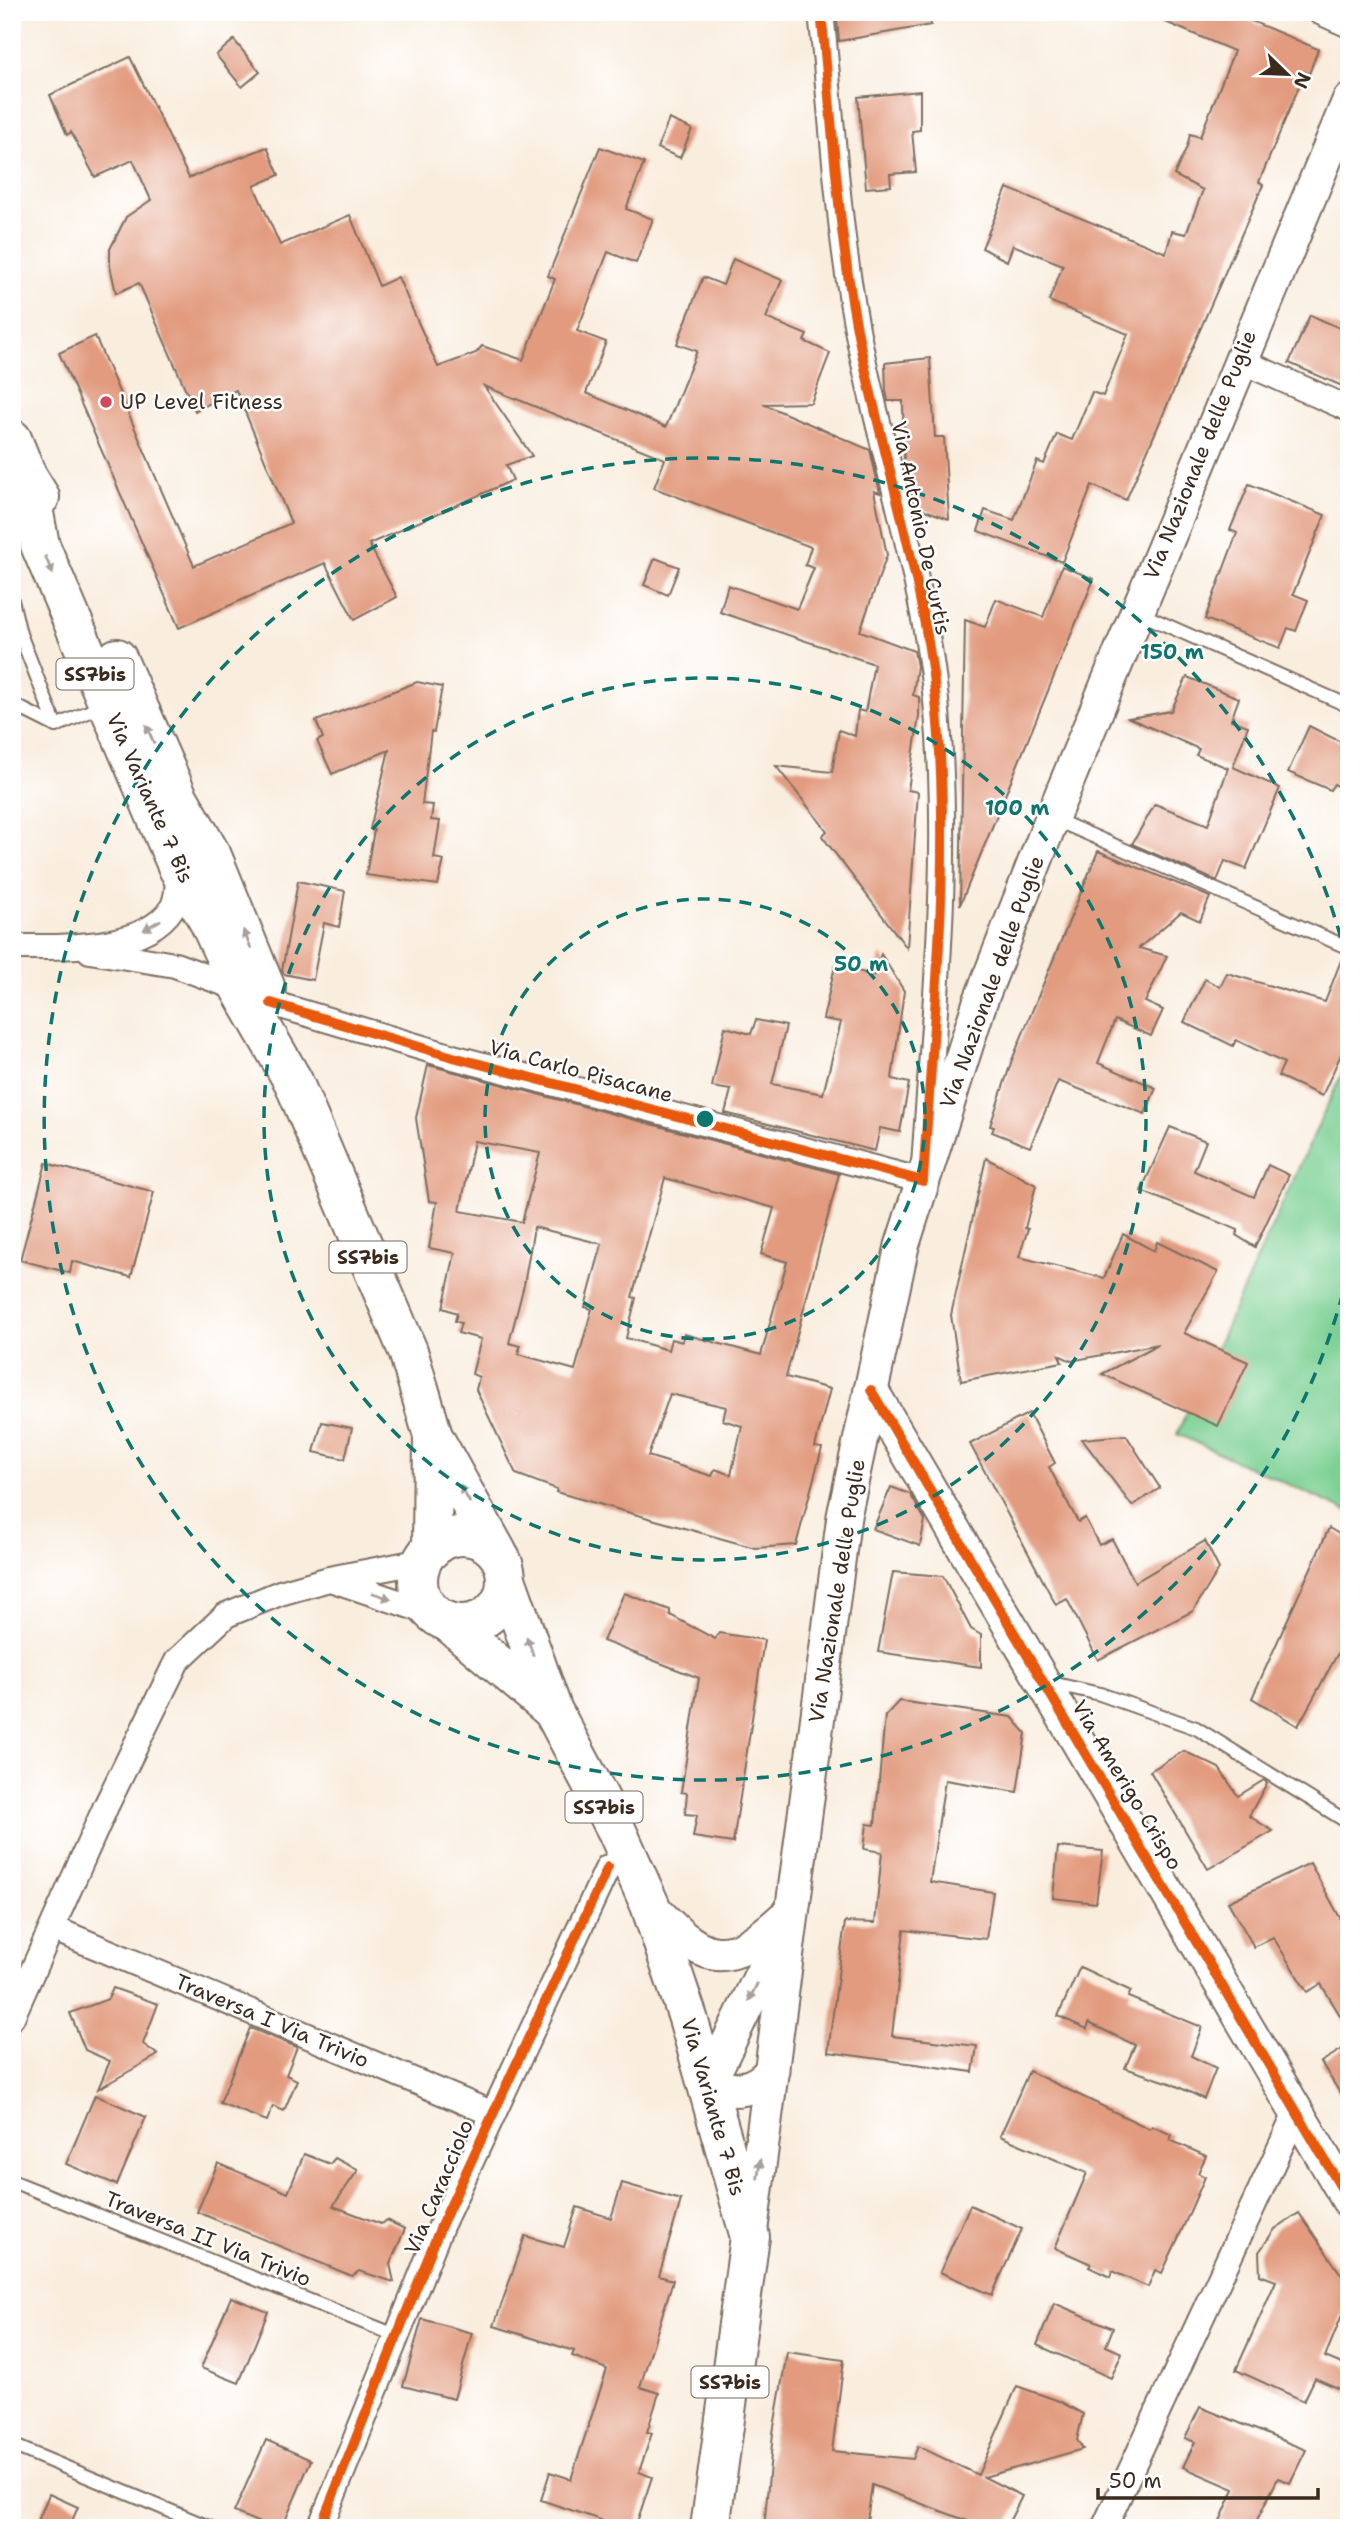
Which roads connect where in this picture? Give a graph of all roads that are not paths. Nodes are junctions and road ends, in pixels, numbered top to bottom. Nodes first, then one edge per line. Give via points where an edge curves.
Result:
1 (821, 12) edge
2 (1320, 12) edge
3 (1349, 24) edge
4 (1349, 102) edge
5 (1239, 360) junction
6 (1349, 409) edge
7 (12, 439) edge
8 (20, 473) edge
9 (12, 600) edge
10 (1136, 612) junction
11 (12, 704) edge
12 (108, 704) junction
13 (1349, 706) edge
14 (56, 726) junction
15 (178, 797) junction
16 (1052, 818) junction
17 (178, 867) junction
18 (209, 922) junction
19 (12, 947) edge
20 (61, 947) junction
21 (1349, 948) edge
22 (176, 965) junction
23 (255, 996) junction
24 (923, 1181) junction
25 (871, 1390) junction
26 (433, 1436) junction
27 (427, 1555) junction
28 (502, 1565) junction
29 (329, 1579) junction
30 (441, 1617) junction
31 (1044, 1681) junction
32 (553, 1711) junction
33 (1349, 1823) edge
34 (608, 1867) dead end
35 (650, 1905) junction
36 (793, 1909) junction
37 (52, 1928) junction
38 (12, 2017) edge
39 (772, 2070) junction
40 (707, 2087) junction
41 (1297, 2111) junction
42 (491, 2113) junction
43 (12, 2181) edge
44 (1349, 2201) edge
45 (750, 2236) junction
46 (390, 2333) dead end
47 (12, 2445) edge
48 (211, 2528) edge
49 (320, 2528) edge
50 (710, 2528) edge
51 (1104, 2528) edge

1 - 24 street, Via Antonio De Curtis via 832,144 862,352 915,568 936,701 943,871
2 - 3 street
4 - 5 main road, Via Nazionale delle Puglie
5 - 6 street
5 - 10 main road, Via Nazionale delle Puglie
7 - 8 main road, Via Variante 7 Bis / SS7bis
8 -> 12 main road, Via Variante 7 Bis / SS7bis via 40,545
15 -> 8 main road, Via Variante 7 Bis / SS7bis via 64,537
9 - 14 lane via 20,634
10 - 13 lane
10 - 16 main road, Via Nazionale delle Puglie
11 - 14 lane
12 - 14 lane
12 - 17 main road, Via Variante 7 Bis / SS7bis
15 - 18 main road, Via Variante 7 Bis / SS7bis
23 -> 15 main road, Via Variante 7 Bis / SS7bis via 212,856
16 - 21 lane
16 - 24 main road, Via Nazionale delle Puglie via 980,1002
17 - 18 main road, Via Variante 7 Bis / SS7bis
17 -> 20 street via 174,905 153,927 111,942
18 - 22 street via 204,946 192,959
18 - 23 main road, Via Variante 7 Bis / SS7bis
19 - 20 street
20 - 22 street, Via Carlo Pisacane
22 - 23 street, Via Carlo Pisacane
23 - 24 street, Via Carlo Pisacane via 453,1058
23 - 26 main road, Via Variante 7 Bis / SS7bis via 408,1351
24 - 25 main road, Via Nazionale delle Puglie via 902,1245
25 - 31 main road, Via Amerigo Crispo
25 - 36 main road, Via Nazionale delle Puglie via 845,1516
26 - 27 main road, Via Variante 7 Bis / SS7bis
28 -> 26 main road, Via Variante 7 Bis / SS7bis
27 - 28 main road via 443,1540 465,1536 486,1543
27 - 29 street
27 - 30 main road, SS7bis via 419,1574 420,1590
28 - 30 main road via 505,1593 488,1616 468,1623
32 -> 28 main road, Via Variante 7 Bis / SS7bis
29 -> 30 street
29 - 37 street via 226,1615 177,1661
30 - 32 main road, Via Variante 7 Bis / SS7bis
31 - 33 lane via 1100,1694 1196,1728
31 - 41 main road, Via Amerigo Crispo
32 - 35 main road, Via Variante 7 Bis / SS7bis via 617,1831
34 - 42 street, Via Caracciolo
35 - 36 main road via 677,1934 700,1949 724,1954 750,1947
35 - 40 main road, Via Variante 7 Bis / SS7bis
36 - 39 main road, Via Nazionale delle Puglie
36 -> 40 main road, Via Nazionale delle Puglie
37 - 38 street
37 - 42 street, Traversa I Via Trivio
39 - 40 main road via 762,2082 744,2090
45 -> 39 main road, Via Nazionale delle Puglie
40 - 45 main road, Via Variante 7 Bis / SS7bis
41 - 44 main road, Via Amerigo Crispo
41 - 51 street
42 - 49 street, Via Caracciolo
43 - 46 lane, Traversa II Via Trivio
45 - 50 main road, Via Variante 7 Bis / SS7bis
47 - 48 lane

